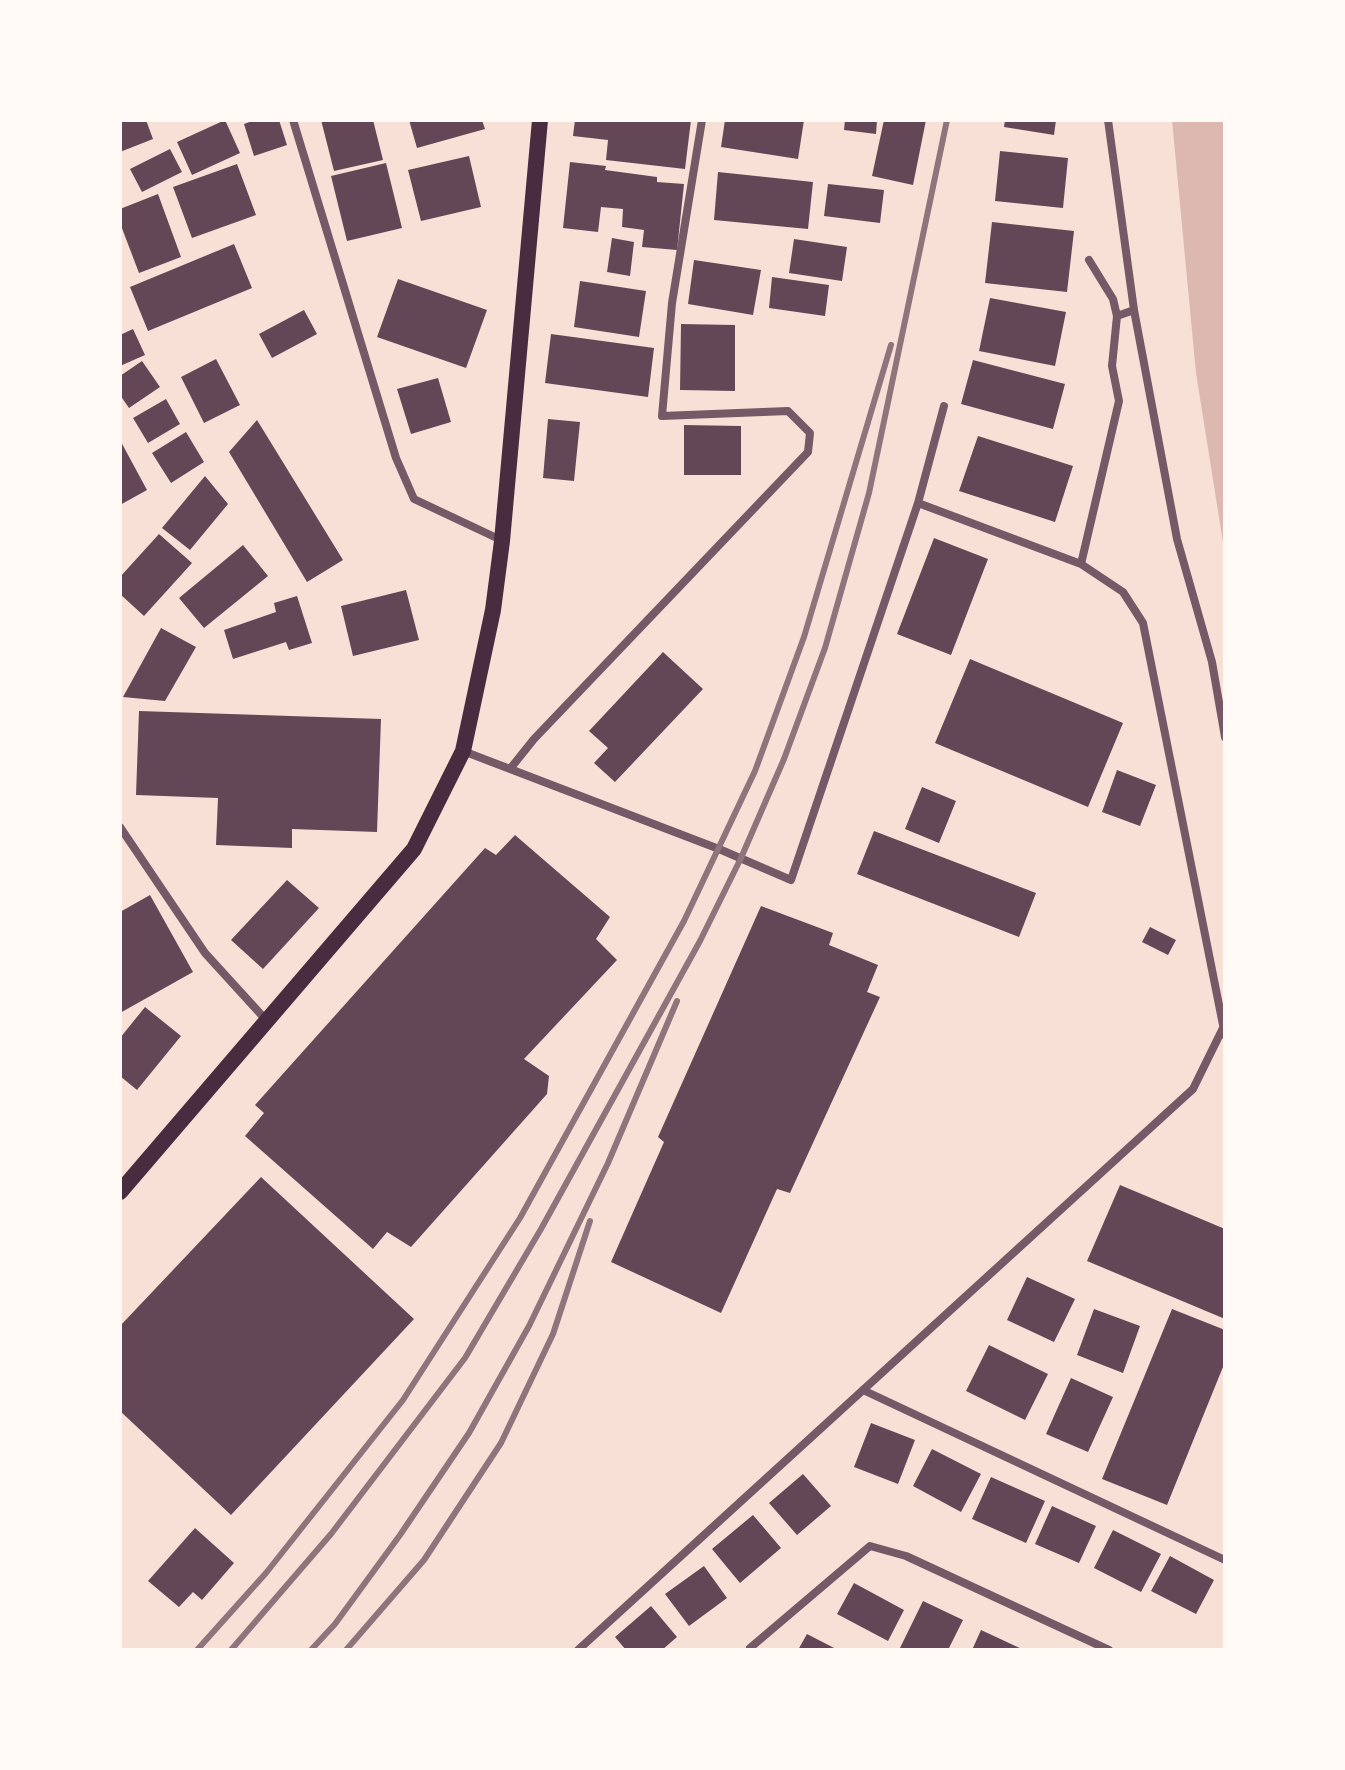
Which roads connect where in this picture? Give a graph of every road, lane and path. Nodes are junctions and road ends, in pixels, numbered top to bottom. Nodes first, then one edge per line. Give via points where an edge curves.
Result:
1 (293, 120) edge
2 (540, 120) edge
3 (702, 120) edge
4 (1108, 120) edge
5 (1089, 260) dead end
6 (1134, 310) junction
7 (1117, 316) junction
8 (944, 406) dead end
9 (918, 503) junction
10 (502, 541) junction
11 (1081, 564) junction
12 (1225, 737) edge
13 (463, 751) junction
14 (510, 769) junction
15 (120, 827) edge
16 (267, 1022) junction
17 (1224, 1032) edge
18 (120, 1192) edge
19 (863, 1390) junction
20 (1225, 1560) edge
21 (750, 1648) dead end
22 (578, 1650) edge
23 (1109, 1650) edge

1 - 10 street via 396,458 414,499
2 - 10 main road
3 - 14 street via 672,303 662,416 788,411 810,433 808,452
4 - 6 street
5 - 7 street via 1113,299
6 - 7 street
6 - 12 street via 1177,539 1212,662
7 - 11 street via 1112,366 1119,401
8 - 9 street
9 - 11 street
9 - 14 street via 791,880
10 - 13 main road
11 - 17 street via 1123,592 1143,623
13 - 14 street
13 - 16 main road via 414,849
15 - 16 street via 205,953
16 - 18 main road
17 - 19 street via 1193,1089
19 - 20 street
19 - 22 street
21 - 23 street via 870,1546 906,1556

